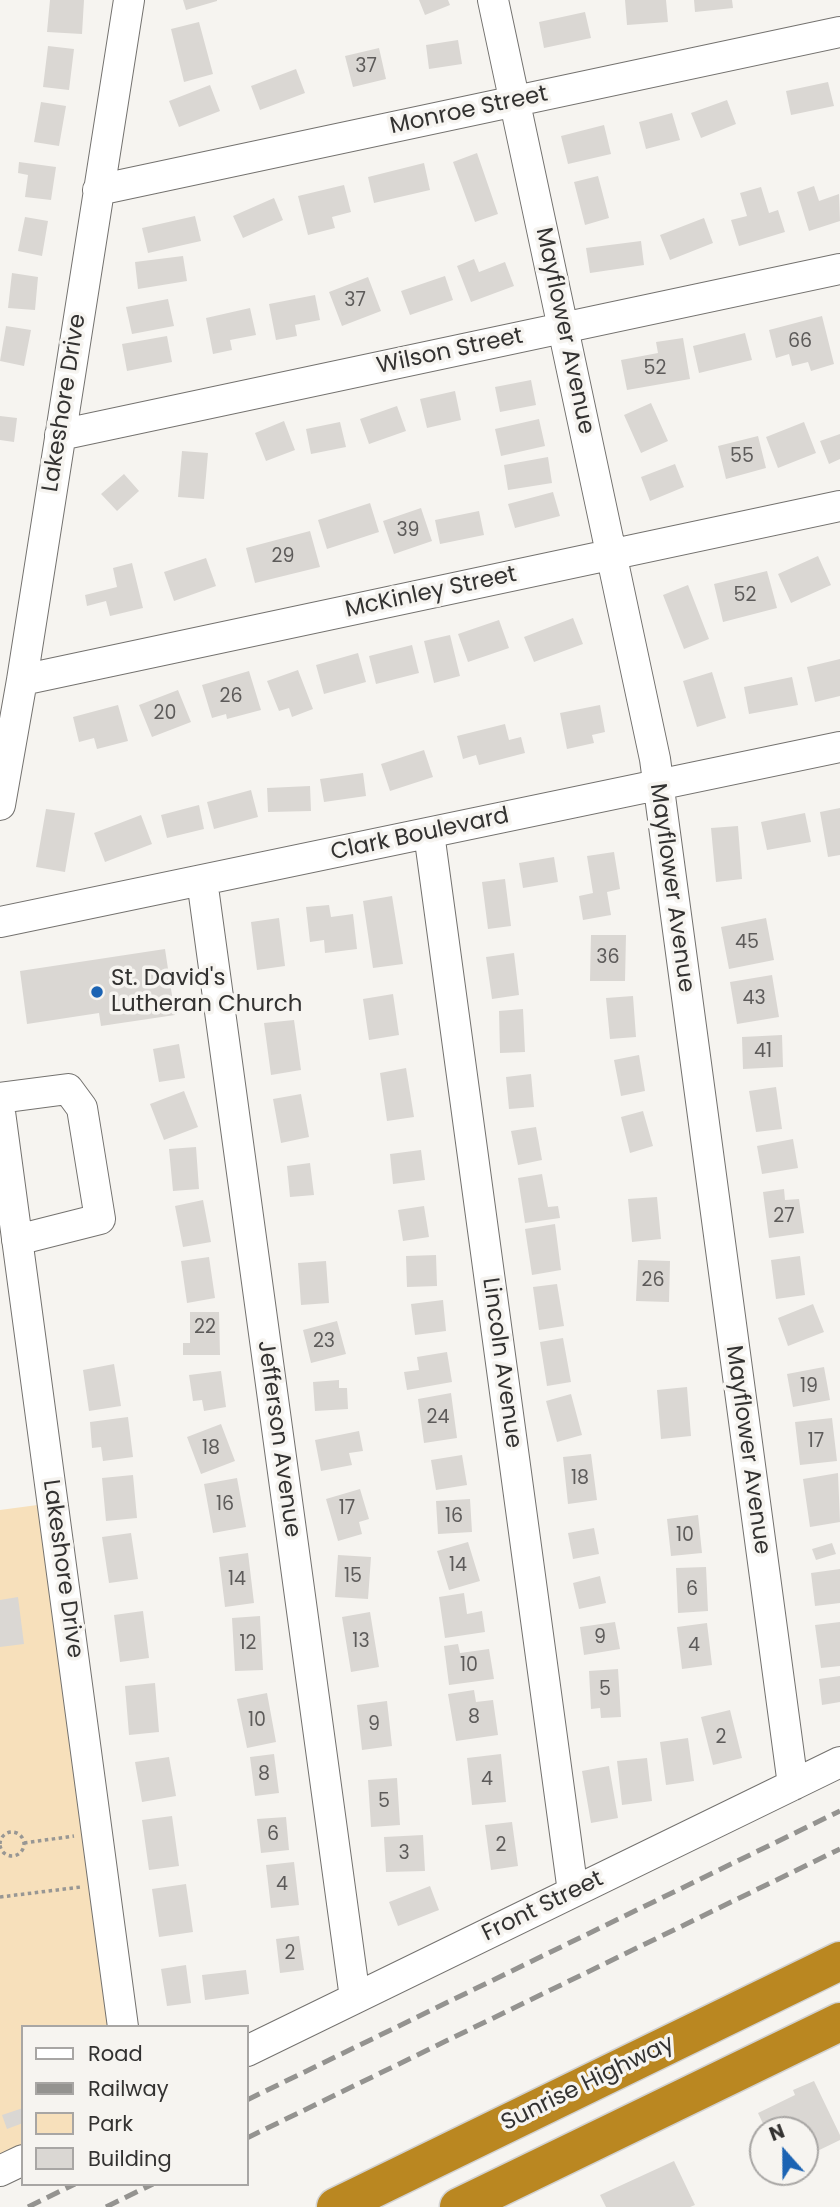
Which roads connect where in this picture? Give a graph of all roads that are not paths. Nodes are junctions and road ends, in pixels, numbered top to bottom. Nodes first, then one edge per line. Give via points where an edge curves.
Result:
1 (129, 0) edge
2 (493, 0) edge
3 (840, 32) edge
4 (514, 101) junction
5 (98, 190) junction
6 (840, 269) edge
7 (563, 328) junction
8 (60, 435) junction
9 (840, 506) edge
10 (611, 555) junction
11 (22, 680) junction
12 (840, 747) edge
13 (656, 786) junction
14 (0, 805) edge
15 (429, 833) junction
16 (202, 880) junction
17 (0, 922) edge
18 (0, 1098) edge
19 (0, 1112) edge
20 (17, 1240) junction
21 (840, 1762) edge
22 (793, 1785) junction
23 (573, 1892) junction
24 (840, 1961) edge
25 (355, 1998) junction
26 (840, 2022) edge
27 (123, 2025) edge
28 (248, 2051) edge
29 (21, 2161) edge
30 (0, 2172) edge
31 (337, 2207) edge
32 (458, 2207) edge

1 - 5 street, Lakeshore Drive
2 - 4 street, Mayflower Avenue
3 - 4 street, Monroe Street
4 - 5 street, Monroe Street
4 - 7 street, Mayflower Avenue
5 - 8 street, Lakeshore Drive
6 - 7 street, Wilson Street
7 - 8 street, Wilson Street
7 - 10 street, Mayflower Avenue
8 - 11 street, Lakeshore Drive
9 - 10 street, McKinley Street
10 - 11 street, McKinley Street
10 - 13 street, Mayflower Avenue
11 - 14 street, Lakeshore Drive
12 - 13 street, Clark Boulevard
13 - 15 street, Clark Boulevard
13 - 22 street, Mayflower Avenue
15 - 16 street, Clark Boulevard
15 - 23 street, Lincoln Avenue
16 - 17 street, Clark Boulevard
16 - 25 street, Jefferson Avenue
18 - 20 street via 68,1089 82,1108 100,1219
19 - 20 street, Lakeshore Drive
20 - 27 street, Lakeshore Drive
21 - 22 street, Front Street
22 - 23 street, Front Street
23 - 25 street, Front Street
24 - 31 highway, Sunrise Highway
25 - 28 street, Front Street
26 - 32 highway
29 - 30 street

